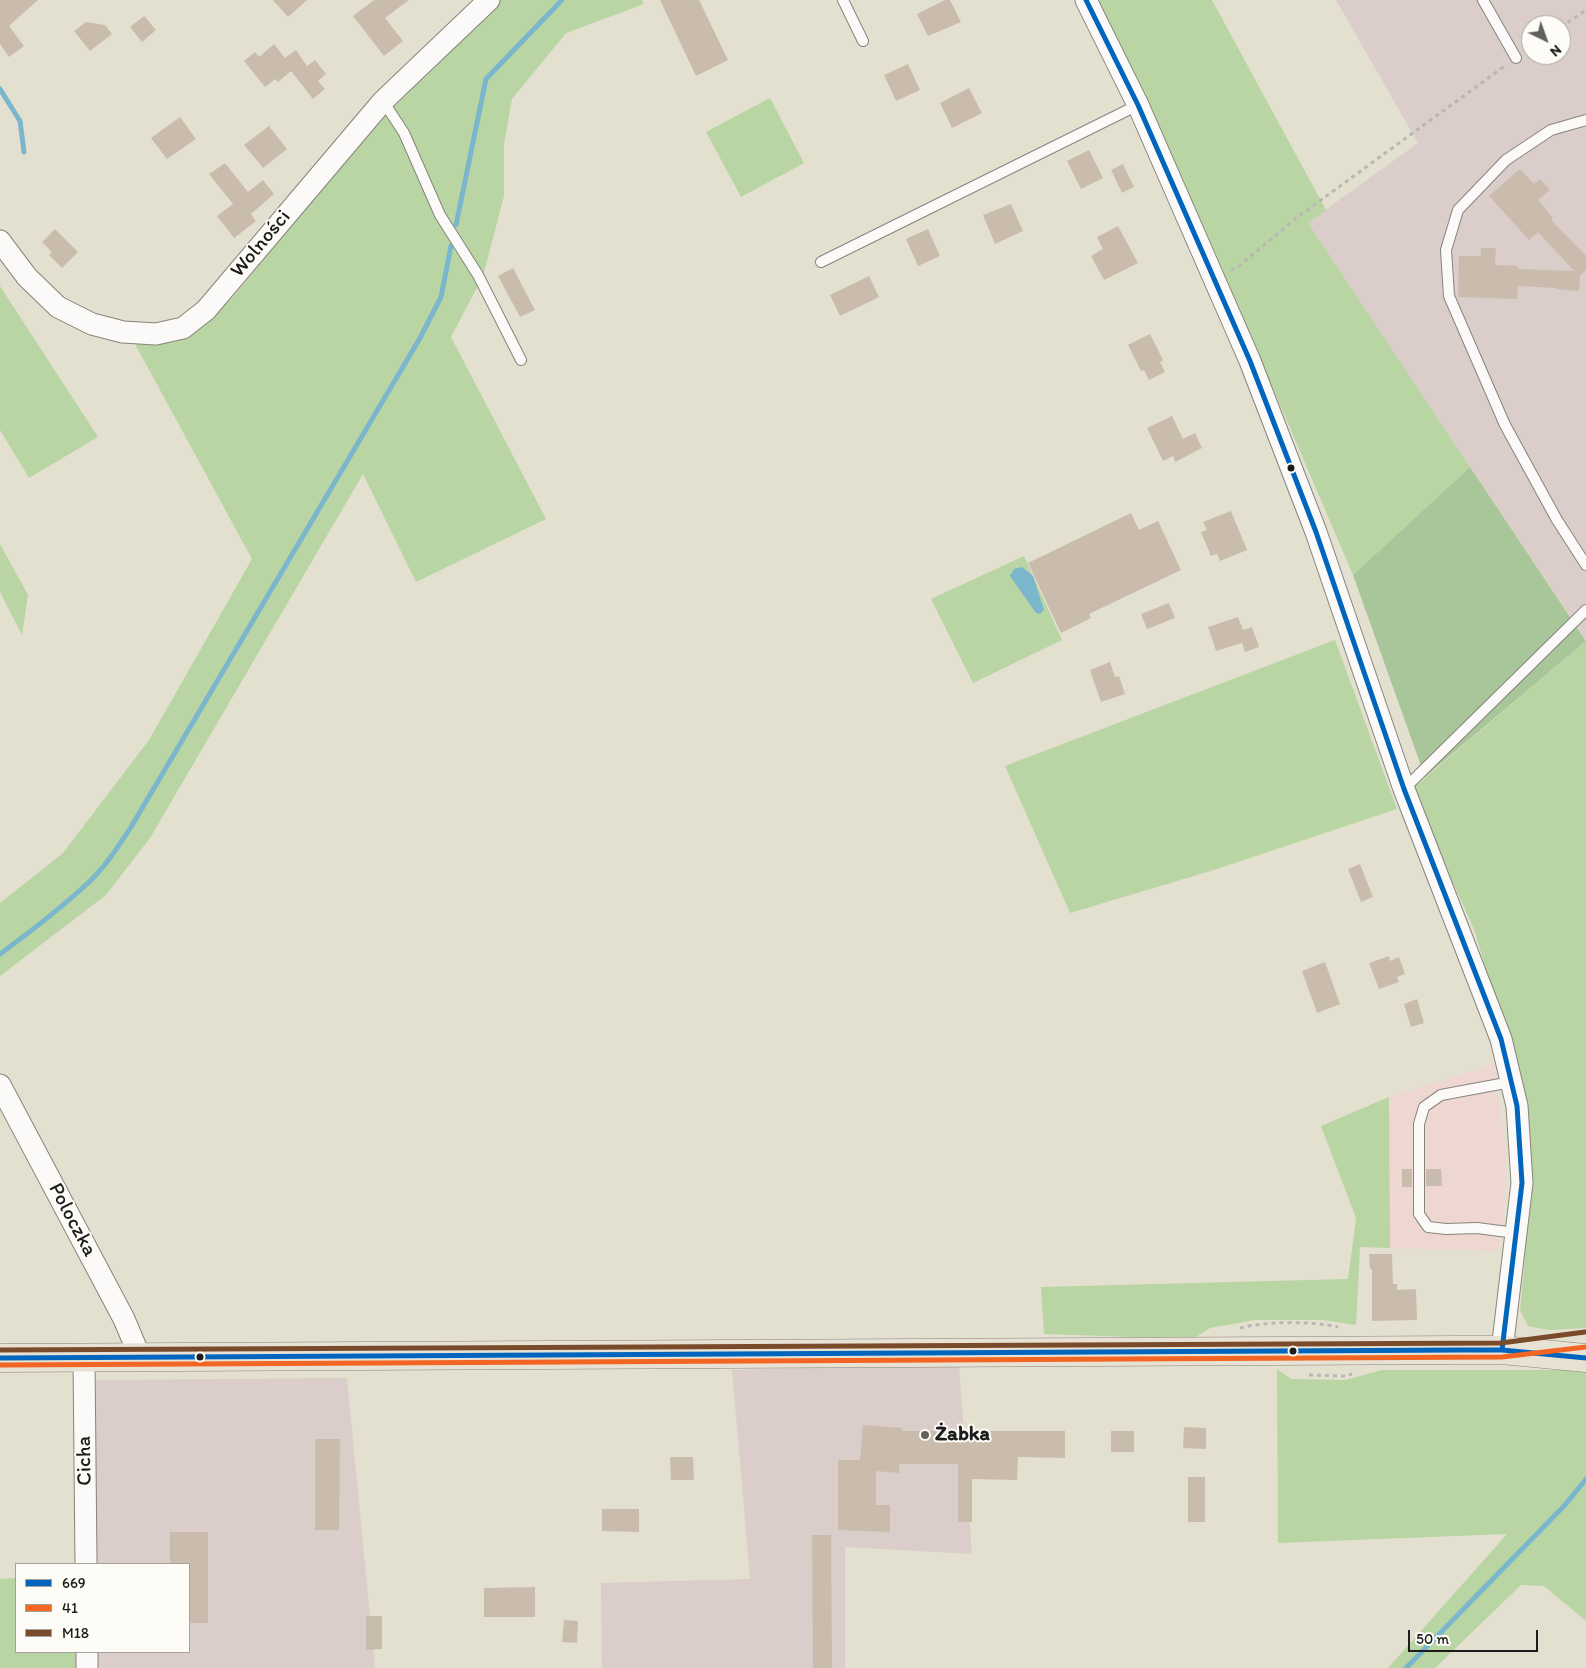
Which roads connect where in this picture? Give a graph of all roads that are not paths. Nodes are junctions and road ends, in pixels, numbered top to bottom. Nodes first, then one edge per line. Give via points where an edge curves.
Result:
1 (489, 0) edge
2 (843, 0) edge
3 (1086, 0) edge
4 (1483, 0) edge
5 (863, 41) dead end
6 (1516, 58) road end
7 (384, 101) junction
8 (1138, 105) junction
9 (1586, 120) edge
10 (0, 241) edge
11 (821, 262) dead end
12 (520, 360) dead end
13 (1586, 565) edge
14 (1586, 610) edge
15 (1404, 789) junction
16 (1511, 1082) junction
17 (0, 1085) edge
18 (1516, 1233) junction
19 (1586, 1339) edge
20 (1502, 1350) junction
21 (140, 1357) junction
22 (0, 1358) edge
23 (84, 1358) junction
24 (1586, 1358) edge
25 (86, 1563) edge
26 (87, 1653) edge
27 (87, 1668) edge

1 - 7 street, Wolności
2 - 5 lane
3 - 8 street
4 - 6 lane
7 - 10 street, Wolności via 206,310 183,328 156,334 123,332 92,324 58,307 26,277
7 - 12 lane via 404,133 440,215 478,275
8 - 11 lane
8 - 15 street via 1250,361 1316,532
9 - 13 lane via 1551,130 1506,160 1458,210 1446,250 1449,296 1505,425 1557,520
14 - 15 lane
15 - 16 street via 1501,1039
16 - 18 street via 1517,1106 1522,1183
16 - 18 lane via 1441,1096 1424,1107 1419,1124 1419,1214 1428,1227
17 - 21 street, Poloczka via 124,1319
18 - 20 street
19 - 20 main road
20 - 21 main road
20 - 24 main road
21 - 23 main road
22 - 23 main road
23 - 25 street, Cicha
26 - 27 street

